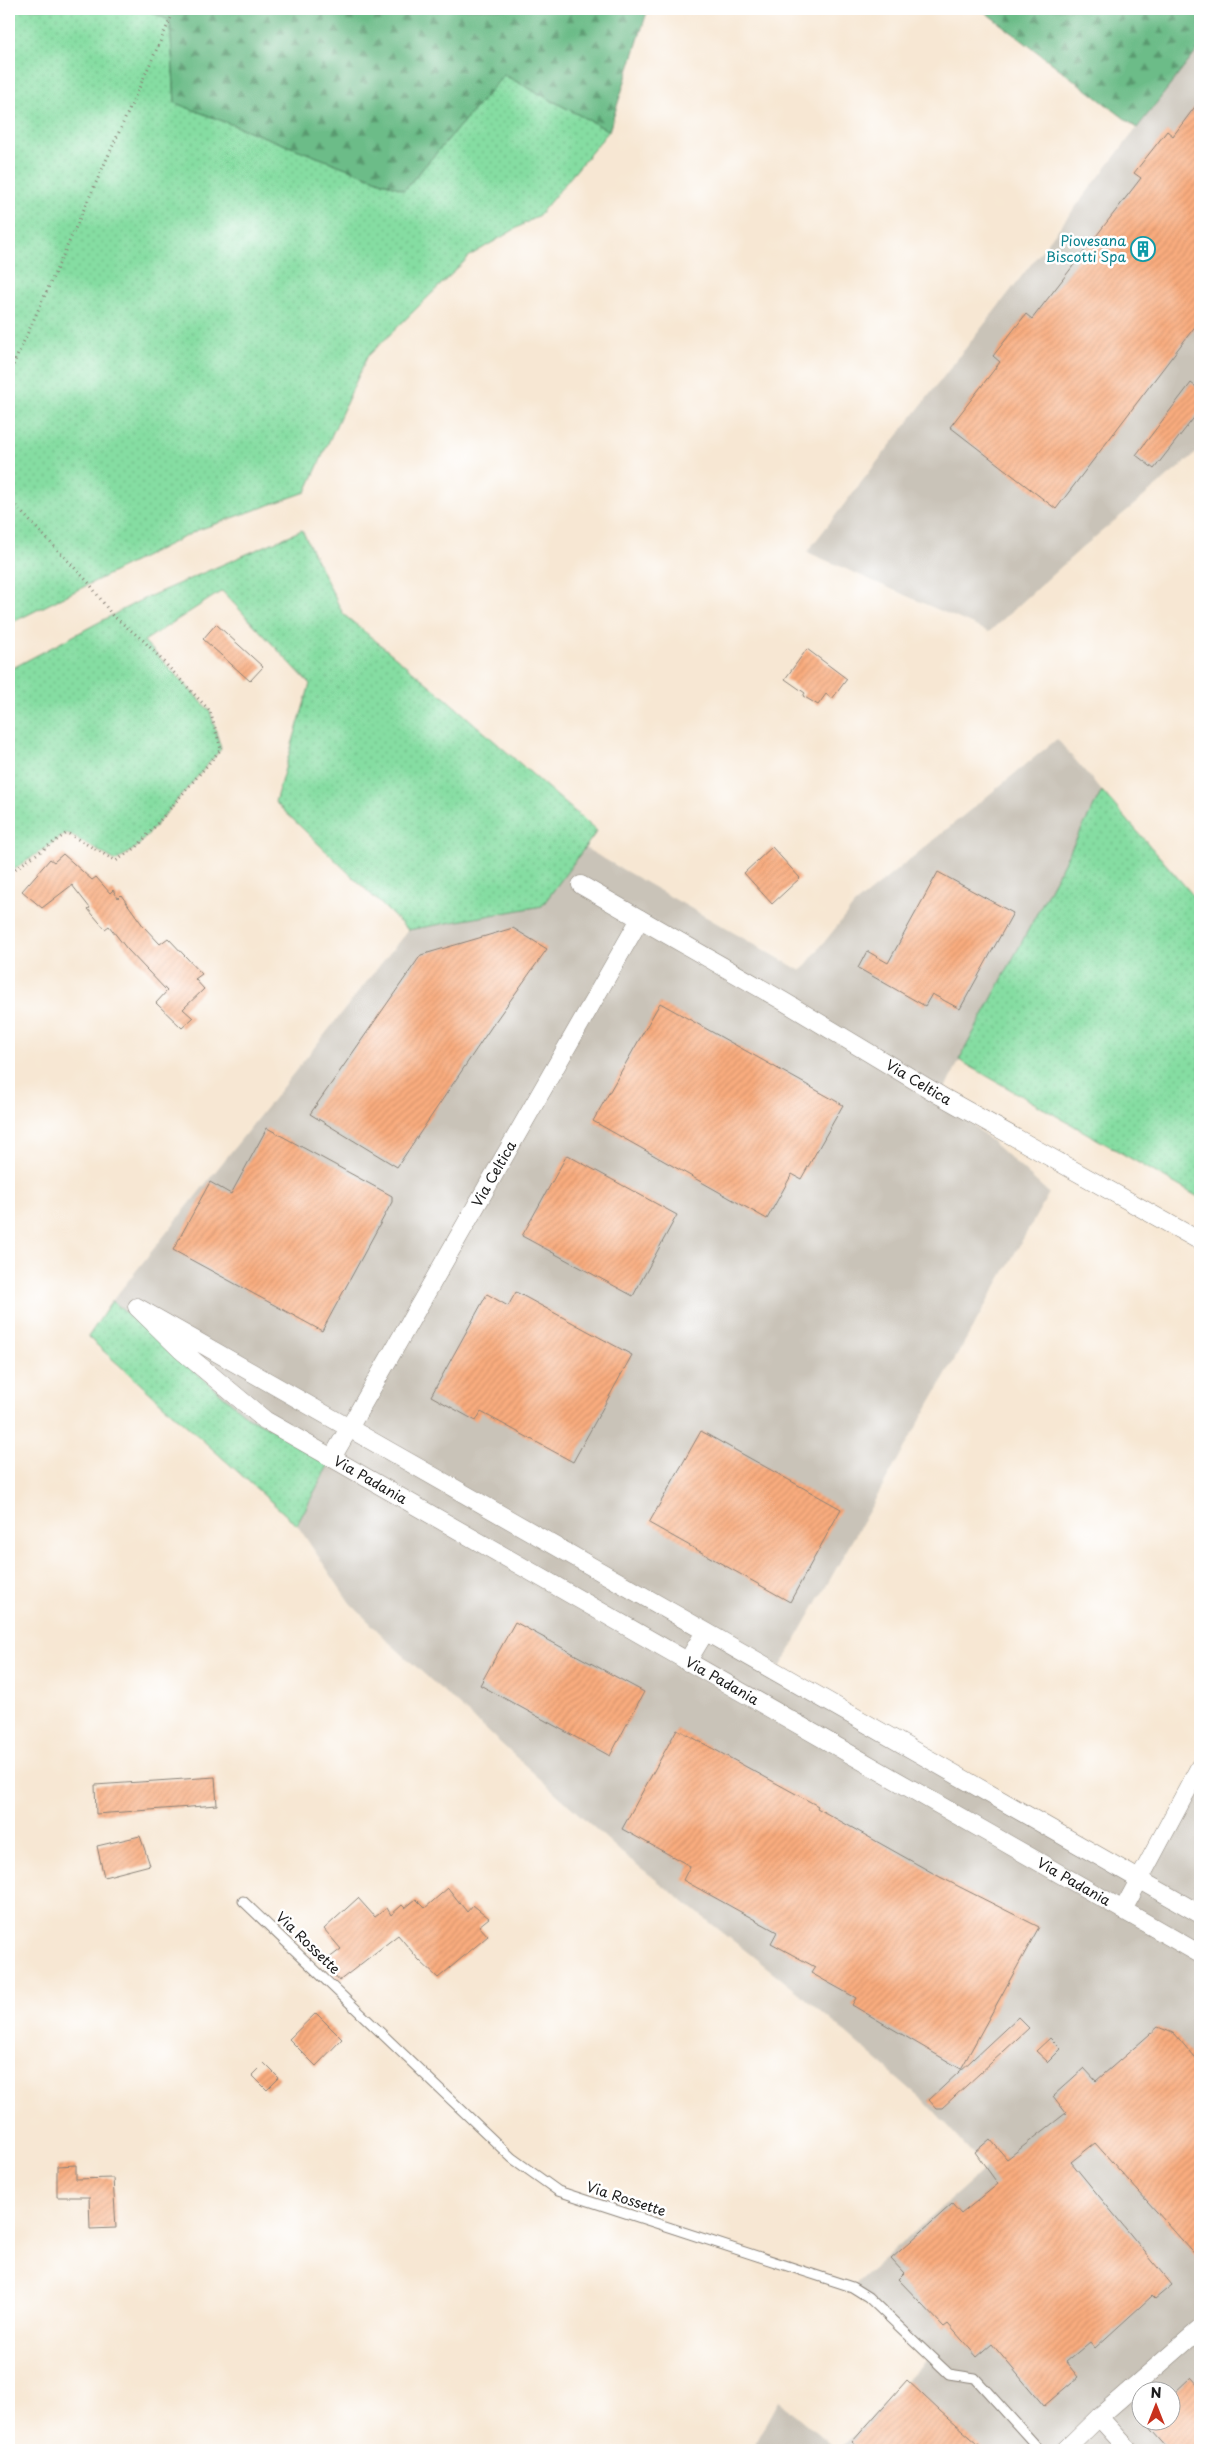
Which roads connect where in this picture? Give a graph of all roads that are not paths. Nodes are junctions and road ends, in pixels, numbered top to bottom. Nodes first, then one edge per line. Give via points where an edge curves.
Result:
1 (581, 885) dead end
2 (640, 919) junction
3 (1200, 1241) edge
4 (349, 1429) junction
5 (332, 1458) junction
6 (705, 1632) junction
7 (687, 1662) junction
8 (1200, 1766) edge
9 (1140, 1880) junction
10 (243, 1900) dead end
11 (1123, 1910) junction
12 (1200, 1914) edge
13 (1200, 1954) edge
14 (1200, 2329) edge
15 (1099, 2417) junction
16 (1040, 2450) edge
17 (1065, 2450) edge
18 (1129, 2450) edge

1 - 2 street, Via Celtica
2 - 3 street, Via Celtica via 941,1096
2 - 4 street, Via Celtica
4 - 5 street, Via Padania
4 - 5 street via 132,1303 181,1350 265,1420
4 - 6 street
5 - 7 street, Via Padania
6 - 7 street
6 - 9 street
7 - 11 street, Via Padania
8 - 9 street, Via Padania
9 - 11 street, Via Padania
9 - 12 street
10 - 16 lane, Via Rossette via 512,2158 547,2186 852,2288 868,2297 948,2374 975,2378
11 - 13 street, Via Padania
14 - 15 street
15 - 17 street
15 - 18 street

